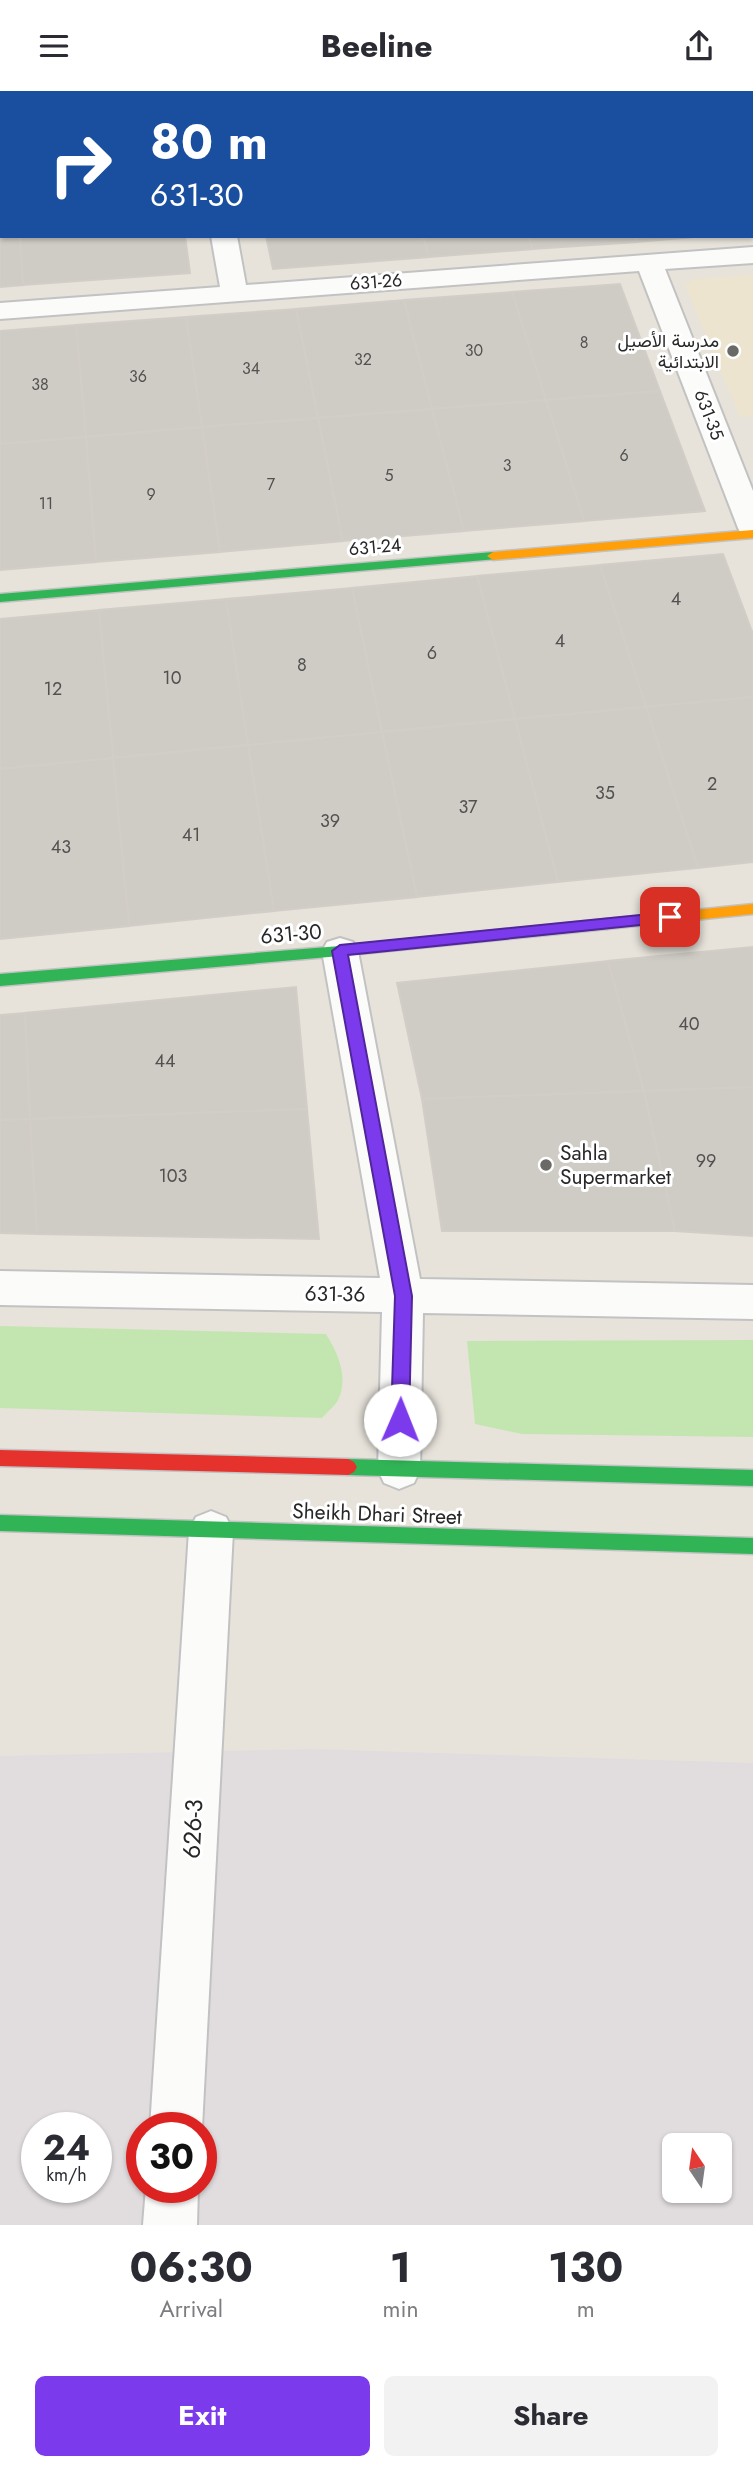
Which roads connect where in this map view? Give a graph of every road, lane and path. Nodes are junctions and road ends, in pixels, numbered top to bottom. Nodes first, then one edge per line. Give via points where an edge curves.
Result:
1 (224, 238) edge
2 (753, 255) edge
3 (649, 263) junction
4 (234, 293) junction
5 (0, 311) edge
6 (753, 528) edge
7 (753, 534) edge
8 (0, 598) edge
9 (753, 908) edge
10 (340, 951) junction
11 (0, 981) edge
12 (0, 1288) edge
13 (403, 1296) junction
14 (753, 1302) edge
15 (0, 1458) edge
16 (399, 1470) junction
17 (753, 1478) edge
18 (0, 1523) edge
19 (211, 1531) junction
20 (753, 1546) edge
21 (177, 2112) edge
22 (172, 2203) edge
23 (170, 2225) edge

1 - 4 street
2 - 3 street, 631-26
3 - 4 street, 631-26
3 - 6 street, 631-35
4 - 5 street, 631-26
7 - 8 street, 631-24
9 - 10 street, 631-30
10 - 11 street, 631-30
10 - 13 street
12 - 13 street, 631-36
13 - 14 street, 631-36
13 - 16 street
15 - 16 street
16 - 17 street
18 - 19 street, Sheikh Dhari Street
19 - 20 street, Sheikh Dhari Street
19 - 21 street, 626-3
22 - 23 street

